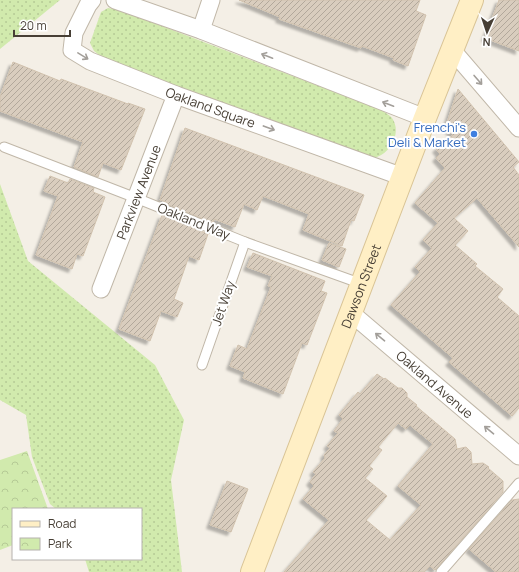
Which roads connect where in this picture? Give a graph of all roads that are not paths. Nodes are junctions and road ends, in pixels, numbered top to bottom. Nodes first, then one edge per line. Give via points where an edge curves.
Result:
1 (92, 0) edge
2 (115, 0) edge
3 (211, 0) edge
4 (472, 0) edge
5 (201, 30) junction
6 (452, 50) junction
7 (176, 94) junction
8 (425, 118) junction
9 (519, 128) edge
10 (4, 147) dead end
11 (403, 177) junction
12 (136, 198) junction
13 (245, 242) junction
14 (362, 284) junction
15 (101, 289) dead end
16 (351, 313) junction
17 (202, 365) dead end
18 (519, 456) edge
19 (519, 484) edge
20 (252, 572) edge
21 (442, 572) edge

1 -> 7 street, Oakland Square via 74,33 72,50 90,61
2 - 5 street
3 - 5 street
4 - 6 street, Dawson Street
8 -> 5 street
6 - 8 street, Dawson Street
6 -> 9 street
7 -> 11 street, Oakland Square
7 - 12 street, Parkview Avenue
8 - 11 street, Dawson Street
10 - 12 lane, Oakland Way
11 - 14 street, Dawson Street
12 - 13 lane, Oakland Way
12 - 15 street, Parkview Avenue
13 - 14 lane, Oakland Way
13 - 17 lane, Jet Way
14 - 16 street, Dawson Street
18 -> 16 street, Oakland Avenue
16 - 20 street, Dawson Street
19 - 21 lane

